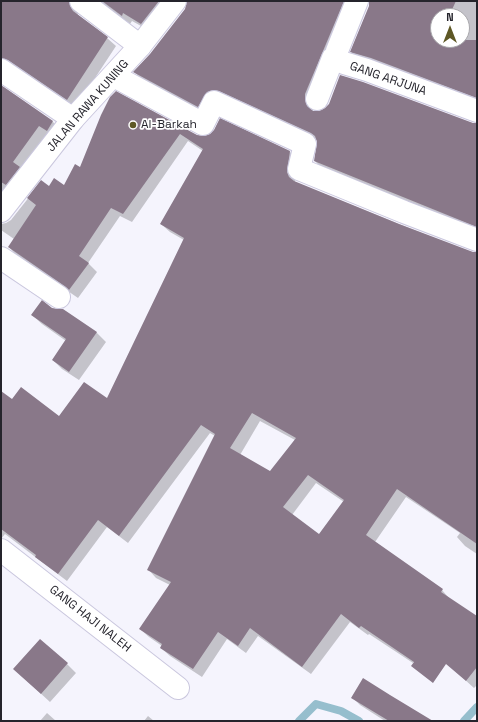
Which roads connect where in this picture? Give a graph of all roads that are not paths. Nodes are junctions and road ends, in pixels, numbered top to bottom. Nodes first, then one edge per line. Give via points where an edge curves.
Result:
1 (80, 1) edge
2 (175, 1) edge
3 (357, 1) edge
4 (140, 46) junction
5 (337, 59) junction
6 (1, 70) edge
7 (114, 76) junction
8 (317, 99) dead end
9 (477, 112) edge
10 (73, 119) junction
11 (1, 211) edge
12 (477, 240) edge
13 (1, 258) edge
14 (59, 297) dead end
15 (1, 550) edge
16 (178, 688) dead end

1 - 4 street
2 - 4 street, JALAN RAWA KUNING
3 - 5 street, GANG ARJUNA via 337,50
4 - 7 street, JALAN RAWA KUNING
5 - 8 street via 333,58
5 - 9 street, GANG ARJUNA via 344,64 368,70
6 - 10 street
7 - 10 street, JALAN RAWA KUNING
7 - 12 street via 203,124 214,102 305,144 298,169
10 - 11 street, JALAN RAWA KUNING
13 - 14 street
15 - 16 street, GANG HAJI NALEH

